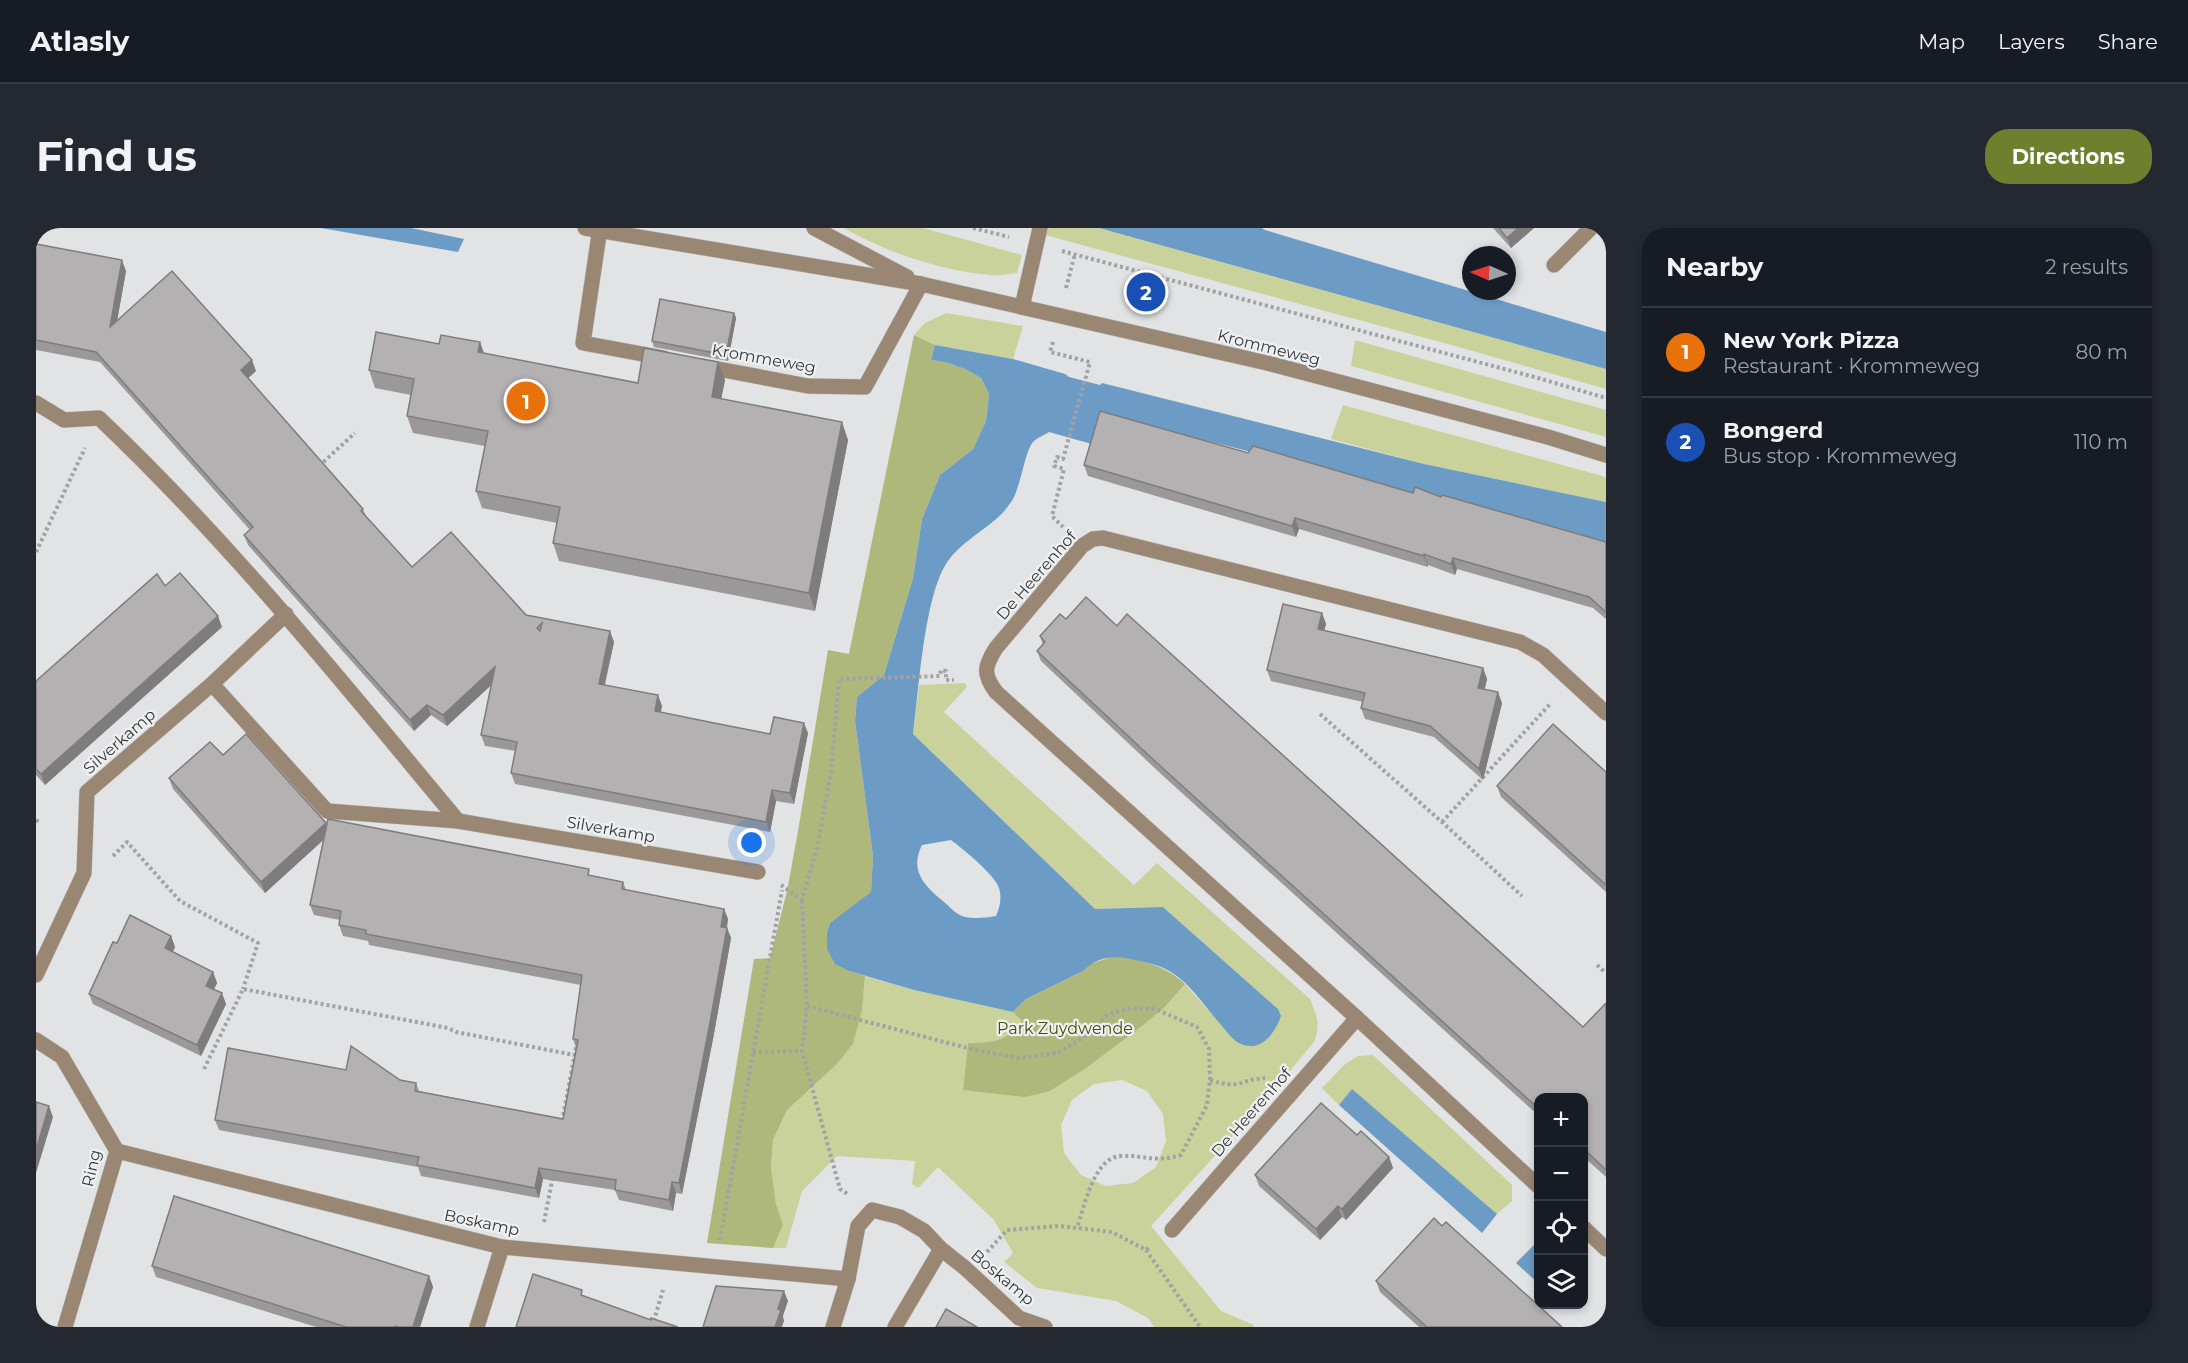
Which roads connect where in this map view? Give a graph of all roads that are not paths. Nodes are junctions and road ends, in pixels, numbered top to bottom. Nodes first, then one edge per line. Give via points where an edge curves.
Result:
1 (814, 228) edge
2 (1040, 228) edge
3 (1591, 228) edge
4 (595, 229) edge
5 (1554, 266) dead end
6 (921, 284) junction
7 (1022, 307) junction
8 (36, 403) edge
9 (1606, 455) edge
10 (286, 614) junction
11 (212, 684) junction
12 (1606, 713) edge
13 (458, 821) junction
14 (758, 872) road end
15 (36, 975) edge
16 (1357, 1018) junction
17 (36, 1040) edge
18 (117, 1151) junction
19 (1534, 1181) edge
20 (1172, 1230) road end
21 (1588, 1232) edge
22 (502, 1247) junction
23 (941, 1249) junction
24 (1606, 1249) edge
25 (848, 1279) junction
26 (65, 1327) edge
27 (477, 1327) edge
28 (833, 1327) edge
29 (895, 1327) edge
30 (1045, 1327) edge

1 - 6 street, Krommeweg
2 - 7 street
3 - 5 street
4 - 6 street, Krommeweg
4 - 6 street, Krommeweg via 583,343 808,386 865,387
6 - 7 street, Krommeweg
7 - 9 street, Krommeweg via 1267,363
8 - 10 street via 64,420 99,418 158,473
10 - 11 street, Silverkamp
10 - 13 street
11 - 13 street, Silverkamp via 327,811
11 - 15 street, Silverkamp via 87,792 84,873
12 - 16 street, De Heerenhof via 1543,655 1520,642 1103,538 1093,538 1082,546 996,648 987,661 986,673 996,692
13 - 14 street, Silverkamp
16 - 19 street, De Heerenhof
16 - 20 street, De Heerenhof
17 - 18 street, Ring via 62,1057
18 - 22 street, Boskamp
18 - 26 street, Ring
21 - 24 street
22 - 25 street, Boskamp
22 - 27 street
23 - 25 street, Boskamp via 924,1231 900,1217 872,1210 858,1226
23 - 29 street
23 - 30 street, Boskamp via 1019,1318
25 - 28 street

